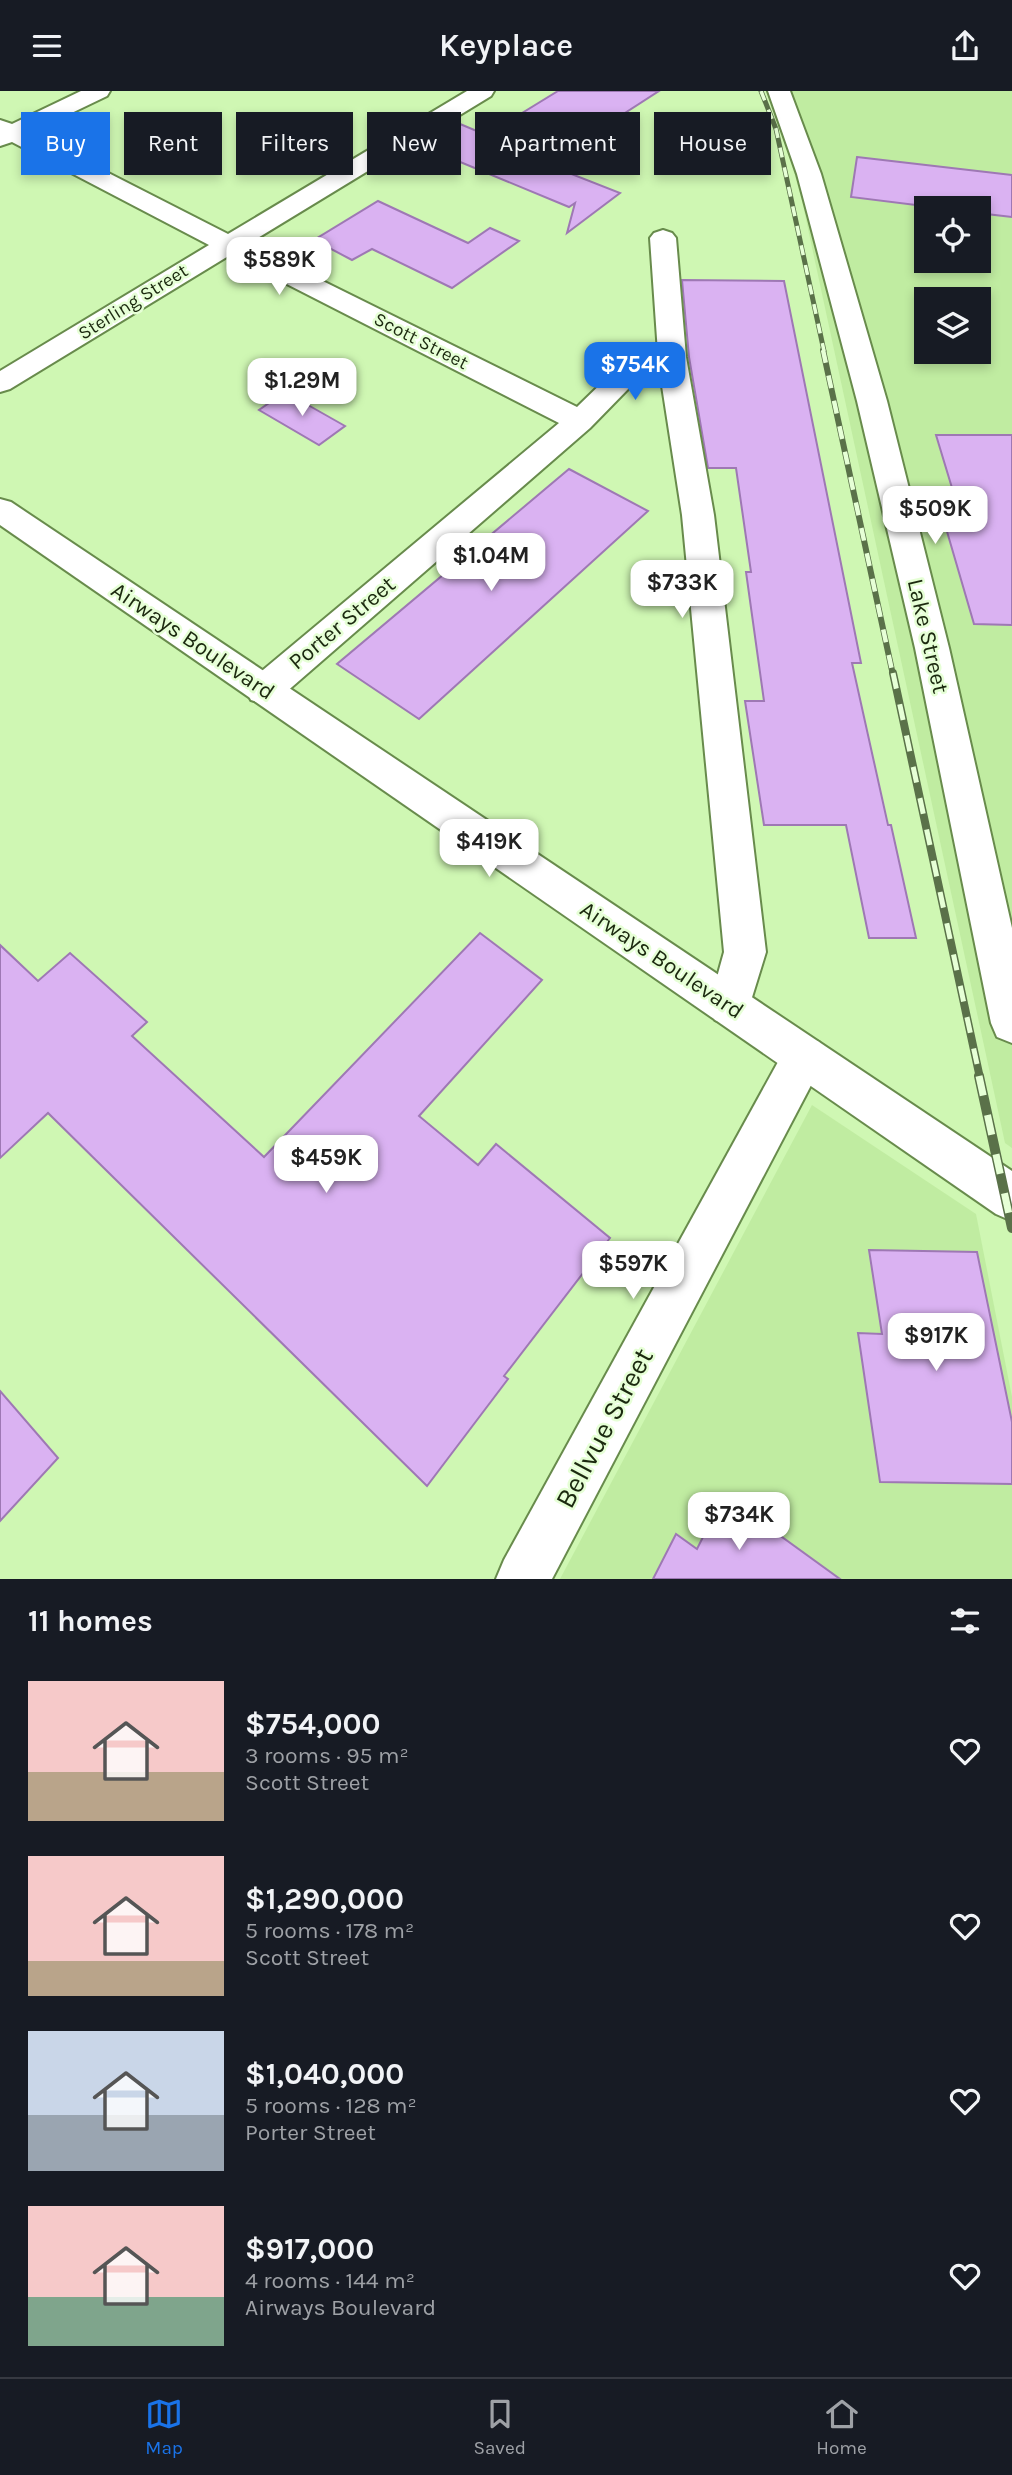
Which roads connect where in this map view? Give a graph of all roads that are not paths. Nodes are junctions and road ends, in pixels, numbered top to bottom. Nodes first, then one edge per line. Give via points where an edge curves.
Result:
1 (99, 91) edge
2 (779, 91) edge
3 (476, 92) edge
4 (4, 133) edge
5 (663, 238) dead end
6 (227, 244) junction
7 (673, 357) junction
8 (0, 383) edge
9 (580, 421) junction
10 (0, 510) edge
11 (264, 690) junction
12 (730, 1006) junction
13 (1012, 1023) edge
14 (804, 1056) junction
15 (1012, 1198) edge
16 (523, 1579) edge

1 - 4 street
2 - 13 street, Lake Street via 809,174 872,401 932,649
3 - 6 street, Sterling Street
4 - 6 street, Scott Street
5 - 7 street
6 - 8 street, Sterling Street
6 - 9 street, Scott Street
7 - 9 street, Porter Street via 621,380
7 - 12 street via 698,515 746,952
9 - 11 street, Porter Street
10 - 11 street, Airways Boulevard
11 - 12 street, Airways Boulevard
12 - 14 street, Airways Boulevard
14 - 15 street, Airways Boulevard
14 - 16 street, Bellvue Street

